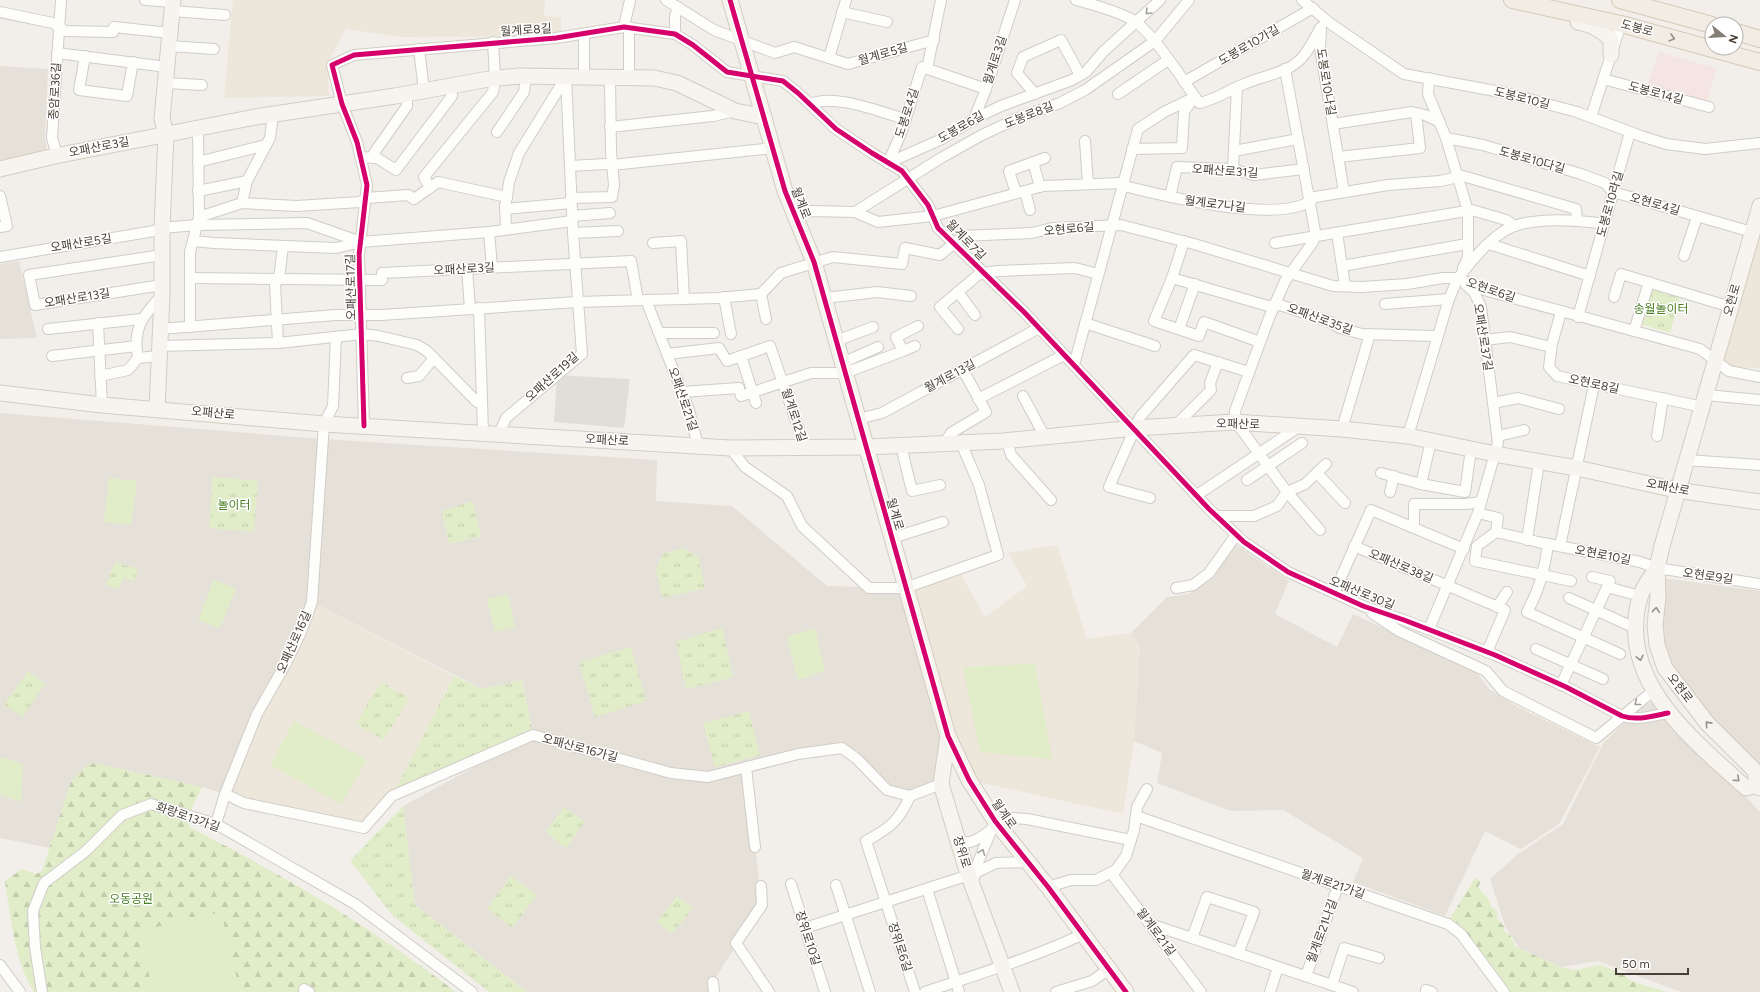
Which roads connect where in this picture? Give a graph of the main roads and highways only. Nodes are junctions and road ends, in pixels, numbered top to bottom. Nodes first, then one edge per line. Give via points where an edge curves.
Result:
1 (1512, 0) edge
2 (1620, 0) edge
3 (1704, 23) edge
4 (1744, 34) edge
5 (1760, 38) edge
6 (1760, 62) edge

1 -> 6 main road, 도봉로 via 1622,24
2 - 3 main road, 도봉로
4 - 5 main road

